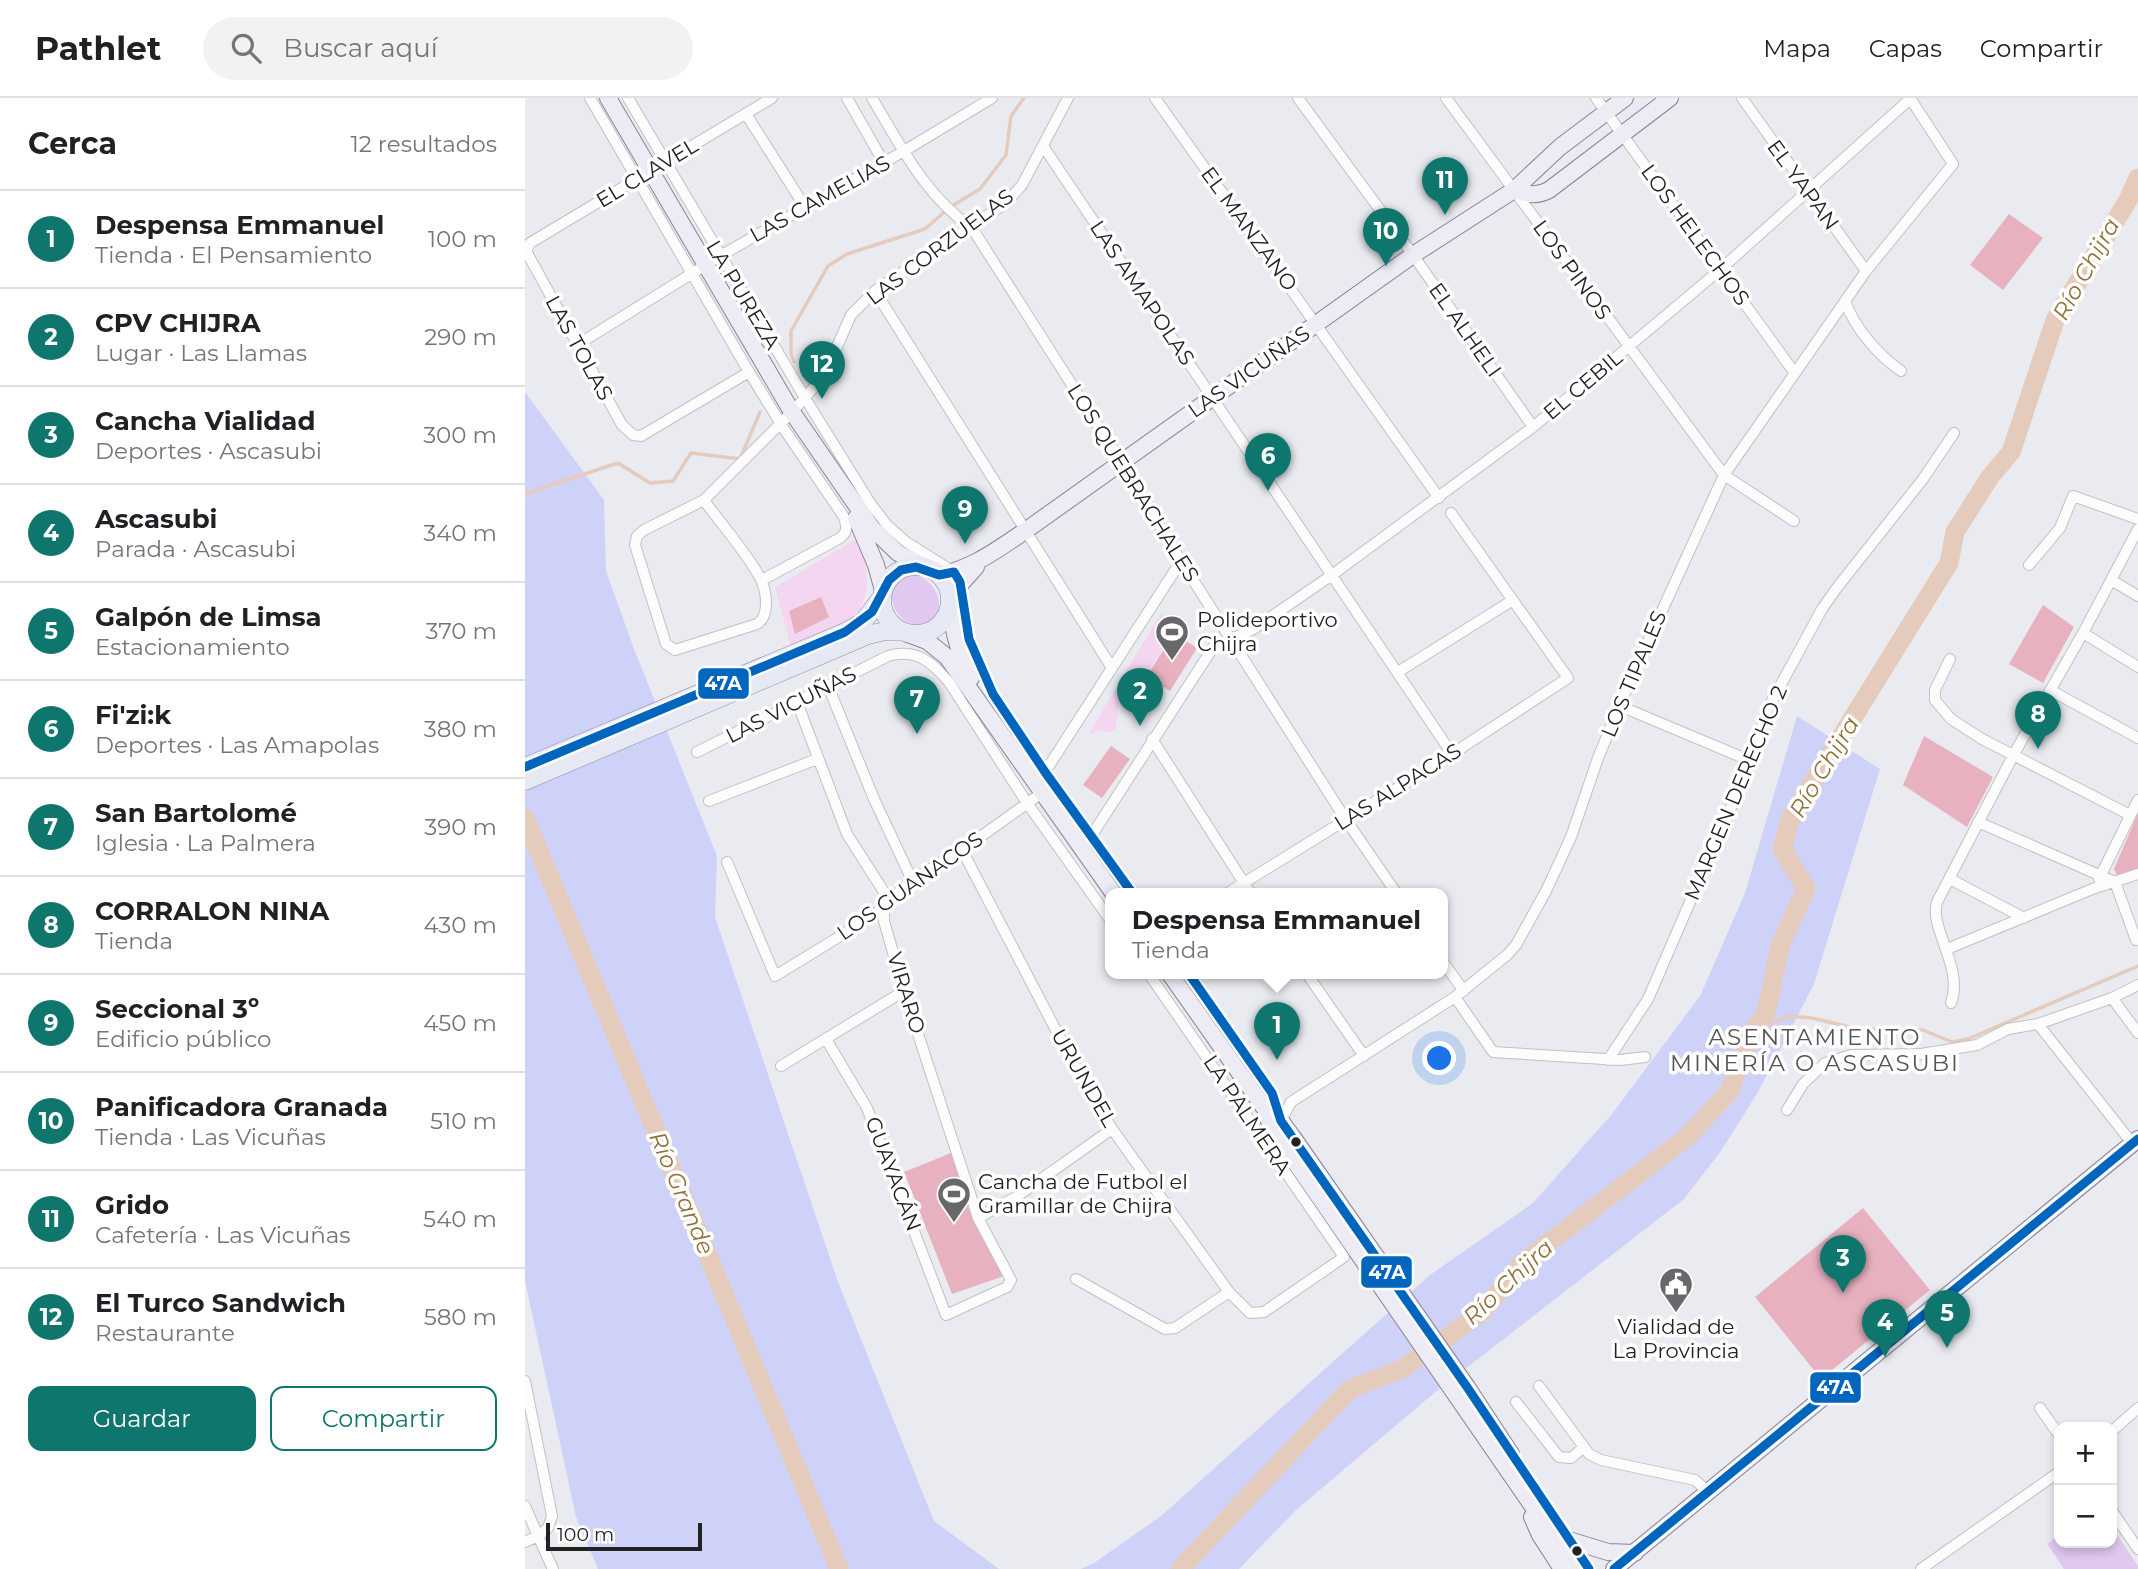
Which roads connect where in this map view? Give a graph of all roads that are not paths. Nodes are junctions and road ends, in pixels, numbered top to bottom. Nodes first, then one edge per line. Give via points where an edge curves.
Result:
1 (590, 98) edge
2 (608, 98) edge
3 (628, 98) edge
4 (772, 98) edge
5 (847, 98) edge
6 (872, 98) edge
7 (1068, 98) edge
8 (1155, 98) edge
9 (1297, 98) edge
10 (1446, 98) edge
11 (1596, 98) edge
12 (1625, 98) edge
13 (1670, 98) edge
14 (1742, 98) edge
15 (1910, 98) edge
16 (990, 99) edge
17 (1606, 112) junction
18 (746, 114) junction
19 (1622, 134) junction
20 (1043, 146) junction
21 (1560, 147) junction
22 (904, 151) junction
23 (665, 162) junction
24 (884, 163) junction
25 (1577, 169) junction
26 (644, 175) junction
27 (1514, 190) junction
28 (1808, 192) junction
29 (805, 207) junction
30 (972, 228) junction
31 (526, 251) edge
32 (1413, 255) junction
33 (720, 256) junction
34 (698, 269) junction
35 (1721, 269) junction
36 (1865, 271) junction
37 (876, 291) junction
38 (1845, 301) junction
39 (1317, 324) junction
40 (577, 345) junction
41 (1628, 347) junction
42 (1901, 371) dead end
43 (749, 372) junction
44 (1794, 372) junction
45 (805, 398) junction
46 (1213, 398) junction
47 (787, 418) junction
48 (1533, 427) junction
49 (1954, 433) dead end
50 (824, 461) junction
51 (1121, 462) junction
52 (1724, 475) junction
53 (1439, 498) junction
54 (704, 500) junction
55 (1451, 513) dead end
56 (2138, 519) edge
57 (1794, 521) dead end
58 (2138, 529) edge
59 (1025, 531) junction
60 (1181, 561) junction
61 (2029, 565) dead end
62 (1332, 575) junction
63 (762, 580) junction
64 (2111, 580) junction
65 (947, 583) junction
66 (882, 594) junction
67 (2138, 596) edge
68 (1513, 600) junction
69 (904, 632) junction
70 (2083, 633) junction
71 (1231, 638) junction
72 (1950, 659) dead end
73 (2138, 667) edge
74 (1112, 668) junction
75 (1398, 672) junction
76 (828, 686) junction
77 (2050, 690) junction
78 (703, 699) junction
79 (797, 702) junction
80 (1620, 706) junction
81 (991, 718) junction
82 (2138, 738) edge
83 (1153, 739) junction
84 (697, 752) dead end
85 (1452, 754) junction
86 (2014, 754) junction
87 (817, 759) junction
88 (1751, 761) junction
89 (525, 767) edge
90 (1045, 772) junction
91 (525, 781) edge
92 (1043, 792) junction
93 (2138, 800) edge
94 (709, 801) dead end
95 (1027, 803) junction
96 (2130, 815) junction
97 (1346, 820) junction
98 (1978, 822) junction
99 (1086, 841) junction
100 (962, 850) junction
101 (727, 862) dead end
102 (2102, 874) junction
103 (2138, 874) edge
104 (1103, 878) junction
105 (912, 880) junction
106 (1950, 880) junction
107 (1243, 882) junction
108 (2115, 882) junction
109 (1110, 888) edge
110 (1128, 888) edge
111 (1234, 888) edge
112 (1247, 888) edge
113 (1393, 888) edge
114 (2095, 888) junction
115 (1088, 889) junction
116 (884, 905) junction
117 (1105, 913) edge
118 (2024, 918) junction
119 (2136, 940) dead end
120 (1947, 949) junction
121 (1448, 971) edge
122 (1153, 979) edge
123 (1173, 979) edge
124 (1192, 979) edge
125 (1310, 979) edge
126 (2138, 985) edge
127 (904, 991) junction
128 (1459, 994) junction
129 (2112, 998) junction
130 (1951, 1003) dead end
131 (2038, 1024) junction
132 (2138, 1033) edge
133 (826, 1039) junction
134 (1209, 1044) junction
135 (1364, 1056) junction
136 (1645, 1057) dead end
137 (1608, 1060) junction
138 (781, 1066) dead end
139 (1787, 1110) dead end
140 (1276, 1124) junction
141 (1112, 1129) junction
142 (2135, 1141) edge
143 (978, 1218) junction
144 (1356, 1251) junction
145 (1076, 1279) dead end
146 (1007, 1287) joint
147 (1229, 1292) junction
148 (525, 1381) edge
149 (1539, 1386) dead end
150 (1462, 1391) junction
151 (1516, 1402) dead end
152 (2041, 1408) dead end
153 (2138, 1408) edge
154 (2117, 1427) edge
155 (2054, 1428) edge
156 (1584, 1447) junction
157 (2054, 1476) edge
158 (1708, 1492) junction
159 (1526, 1495) junction
160 (525, 1506) edge
161 (2117, 1518) edge
162 (538, 1536) junction
163 (1569, 1540) junction
164 (525, 1542) edge
165 (2138, 1549) edge
166 (1635, 1553) junction
167 (553, 1569) edge
168 (1562, 1569) edge
169 (1576, 1569) edge
170 (1589, 1569) edge
171 (1614, 1569) edge
172 (1921, 1569) edge

1 - 26 street
2 - 26 main road
3 - 23 street, LA PUREZA
4 - 18 street, EL CLAVEL
5 - 24 street
6 - 22 street, LOS QUEBRACHALES
7 - 20 street, LAS CORZUELAS
8 - 39 street, EL MANZANO
9 - 32 street, EL ALHELI
10 - 27 street, LOS PINOS
11 - 17 street, LOS HELECHOS
12 - 17 main road, LAS VICUÑAS
13 - 19 main road
14 - 28 street, EL YAPAN
15 - 28 street, EL CEBIL
15 - 36 street, LOS TIPALES via 1953,164
16 - 22 street, LAS CAMELIAS
17 - 19 street, LOS HELECHOS
17 - 21 main road, LAS VICUÑAS
18 - 23 street, EL CLAVEL
18 - 29 street
19 - 25 main road
19 - 35 street, LOS HELECHOS
20 - 30 street, LAS CORZUELAS via 1022,185
20 - 46 street, LAS AMAPOLAS
21 - 25 main road via 1575,157
21 - 27 main road, LAS VICUÑAS
22 - 24 street, LAS CAMELIAS
22 - 30 street, LOS QUEBRACHALES via 938,199
23 - 26 street, EL CLAVEL
23 - 33 street, LA PUREZA
24 - 29 street, LAS CAMELIAS
25 - 27 main road via 1540,195
26 - 31 street, EL CLAVEL via 530,243
26 - 34 main road
27 - 32 main road, LAS VICUÑAS
27 - 41 street, LOS PINOS
28 - 35 street, EL CEBIL
28 - 36 street, EL YAPAN
29 - 33 street, LAS CAMELIAS
30 - 37 street, LAS CORZUELAS
30 - 51 street, LOS QUEBRACHALES
31 - 40 street, LAS TOLAS
32 - 39 main road, LAS VICUÑAS
32 - 48 street, EL ALHELI
33 - 34 street, LAS CAMELIAS
33 - 45 street, LA PUREZA
34 - 40 street, LAS CAMELIAS
34 - 43 street
34 - 47 main road
35 - 41 street, EL CEBIL
35 - 44 street, LOS HELECHOS
36 - 38 street, LOS TIPALES
37 - 45 street, LAS CORZUELAS via 851,315 824,376
37 - 59 street
38 - 42 street via 1887,361
38 - 44 street, LOS TIPALES
39 - 46 main road, LAS VICUÑAS
39 - 53 street, EL MANZANO
40 - 43 street, LAS TOLAS via 626,431 633,435 641,436
41 - 48 street, EL CEBIL
41 - 52 street, LOS PINOS
43 - 47 street
44 - 52 street, LOS TIPALES
45 - 47 street, LAS CORZUELAS
45 - 65 street, LA PUREZA via 870,503
46 - 51 main road, LAS VICUÑAS
46 - 62 street, LAS AMAPOLAS
47 - 50 main road
47 - 54 street, LAS CORZUELAS
47 - 63 street via 847,526 840,538
48 - 53 street, EL CEBIL
49 - 88 street, MARGEN DERECHO 2 via 1822,609 1767,710
50 - 65 main road via 883,540
50 - 66 main road via 859,522
51 - 59 main road, LAS VICUÑAS
51 - 60 street, LOS QUEBRACHALES
52 - 57 street, LOS PINOS
52 - 80 street, LOS TIPALES
53 - 62 street, EL CEBIL
54 - 63 street
54 - 63 street, LAS CORZUELAS via 637,536 635,545 666,643 682,649 757,624 767,613
55 - 68 street
56 - 61 street via 2073,496 2060,528
58 - 64 street
59 - 65 main road, LAS VICUÑAS
59 - 74 street
60 - 71 street, LOS QUEBRACHALES
60 - 74 street
62 - 71 street, EL CEBIL via 1252,630
62 - 75 street, LAS AMAPOLAS
64 - 67 street
64 - 70 street
65 - 66 main road via 918,566 898,570
65 - 69 main road via 947,616 940,625 921,634
65 - 81 main road via 963,662
65 - 90 street via 980,669
66 - 69 main road via 886,617
66 - 78 main road via 863,622
68 - 75 street
68 - 85 street, LAS ALPACAS via 1568,678
69 - 78 main road via 868,635
69 - 81 main road via 927,641 947,657
70 - 73 street
70 - 77 street
71 - 83 street, EL CEBIL via 1208,654
71 - 97 street, LOS QUEBRACHALES
72 - 86 street via 1935,700 1951,719
74 - 90 street
75 - 85 street, LAS AMAPOLAS
76 - 79 street, LAS VICUÑAS
76 - 95 street, LAS VICUÑAS via 897,653 934,664
76 - 105 street
77 - 82 street
77 - 86 street
78 - 89 main road
78 - 91 main road
79 - 84 street, LAS VICUÑAS
79 - 87 street, VIRARO
80 - 88 street
80 - 128 street, LOS TIPALES via 1571,837 1527,929 1507,955
81 - 92 main road
83 - 99 street, EL CEBIL
83 - 107 street
85 - 97 street, LAS ALPACAS
86 - 96 street
86 - 98 street
87 - 94 street
87 - 116 street, VIRARO via 847,834 884,892
88 - 137 street, MARGEN DERECHO 2 via 1648,999
90 - 99 street
92 - 95 street, LOS GUANACOS
92 - 99 main road
93 - 96 street
95 - 100 street, LOS GUANACOS
95 - 115 street
96 - 102 street
97 - 107 street, LAS ALPACAS
97 - 113 street, LOS QUEBRACHALES
98 - 102 street
98 - 106 street
99 - 104 main road
99 - 110 street
100 - 105 street, LOS GUANACOS
100 - 141 street, URUNDEL
101 - 116 street, LOS GUANACOS via 775,976
102 - 108 street
102 - 114 street
103 - 108 street
104 - 109 main road
104 - 115 street
105 - 116 street, LOS GUANACOS
106 - 118 street
106 - 120 street via 1934,911
107 - 111 street, LAS ALPACAS
107 - 112 street
108 - 114 street
108 - 119 street
114 - 118 street
115 - 117 street
116 - 127 street, VIRARO via 884,921
118 - 120 street
120 - 130 street via 1954,985
121 - 128 street
122 - 134 street, LA PALMERA
123 - 134 main road
124 - 140 street via 1272,1093
125 - 135 street
126 - 129 street
127 - 133 street
127 - 143 street, VIRARO
128 - 135 street, LOS TIPALES
128 - 137 street via 1493,1052
129 - 131 street
129 - 132 street
131 - 139 street via 2008,1029 1977,1045 1948,1051 1851,1055 1825,1063 1803,1084
131 - 142 street
133 - 138 street
133 - 146 street, GUAYACÁN via 867,1108 946,1315
134 - 140 main road
134 - 144 street, LA PALMERA
135 - 140 street, LOS TIPALES via 1290,1102
136 - 137 street
140 - 144 main road
141 - 143 street via 1016,1197
141 - 147 street, URUNDEL
142 - 158 main road
143 - 146 street, VIRARO via 1011,1280
144 - 147 street, URUNDEL via 1263,1312 1249,1313
144 - 150 main road
145 - 147 street via 1165,1329 1175,1328
148 - 162 street via 552,1516 548,1528
149 - 156 street
150 - 159 main road
150 - 163 main road
151 - 156 street via 1559,1457 1571,1458
152 - 155 street
153 - 154 street
156 - 158 street via 1601,1460 1695,1480
157 - 172 street
158 - 166 main road
159 - 168 main road via 1536,1527
159 - 169 main road
160 - 162 street
161 - 165 street
162 - 164 street
162 - 167 street
163 - 166 main road via 1600,1550
163 - 170 main road
166 - 171 main road

